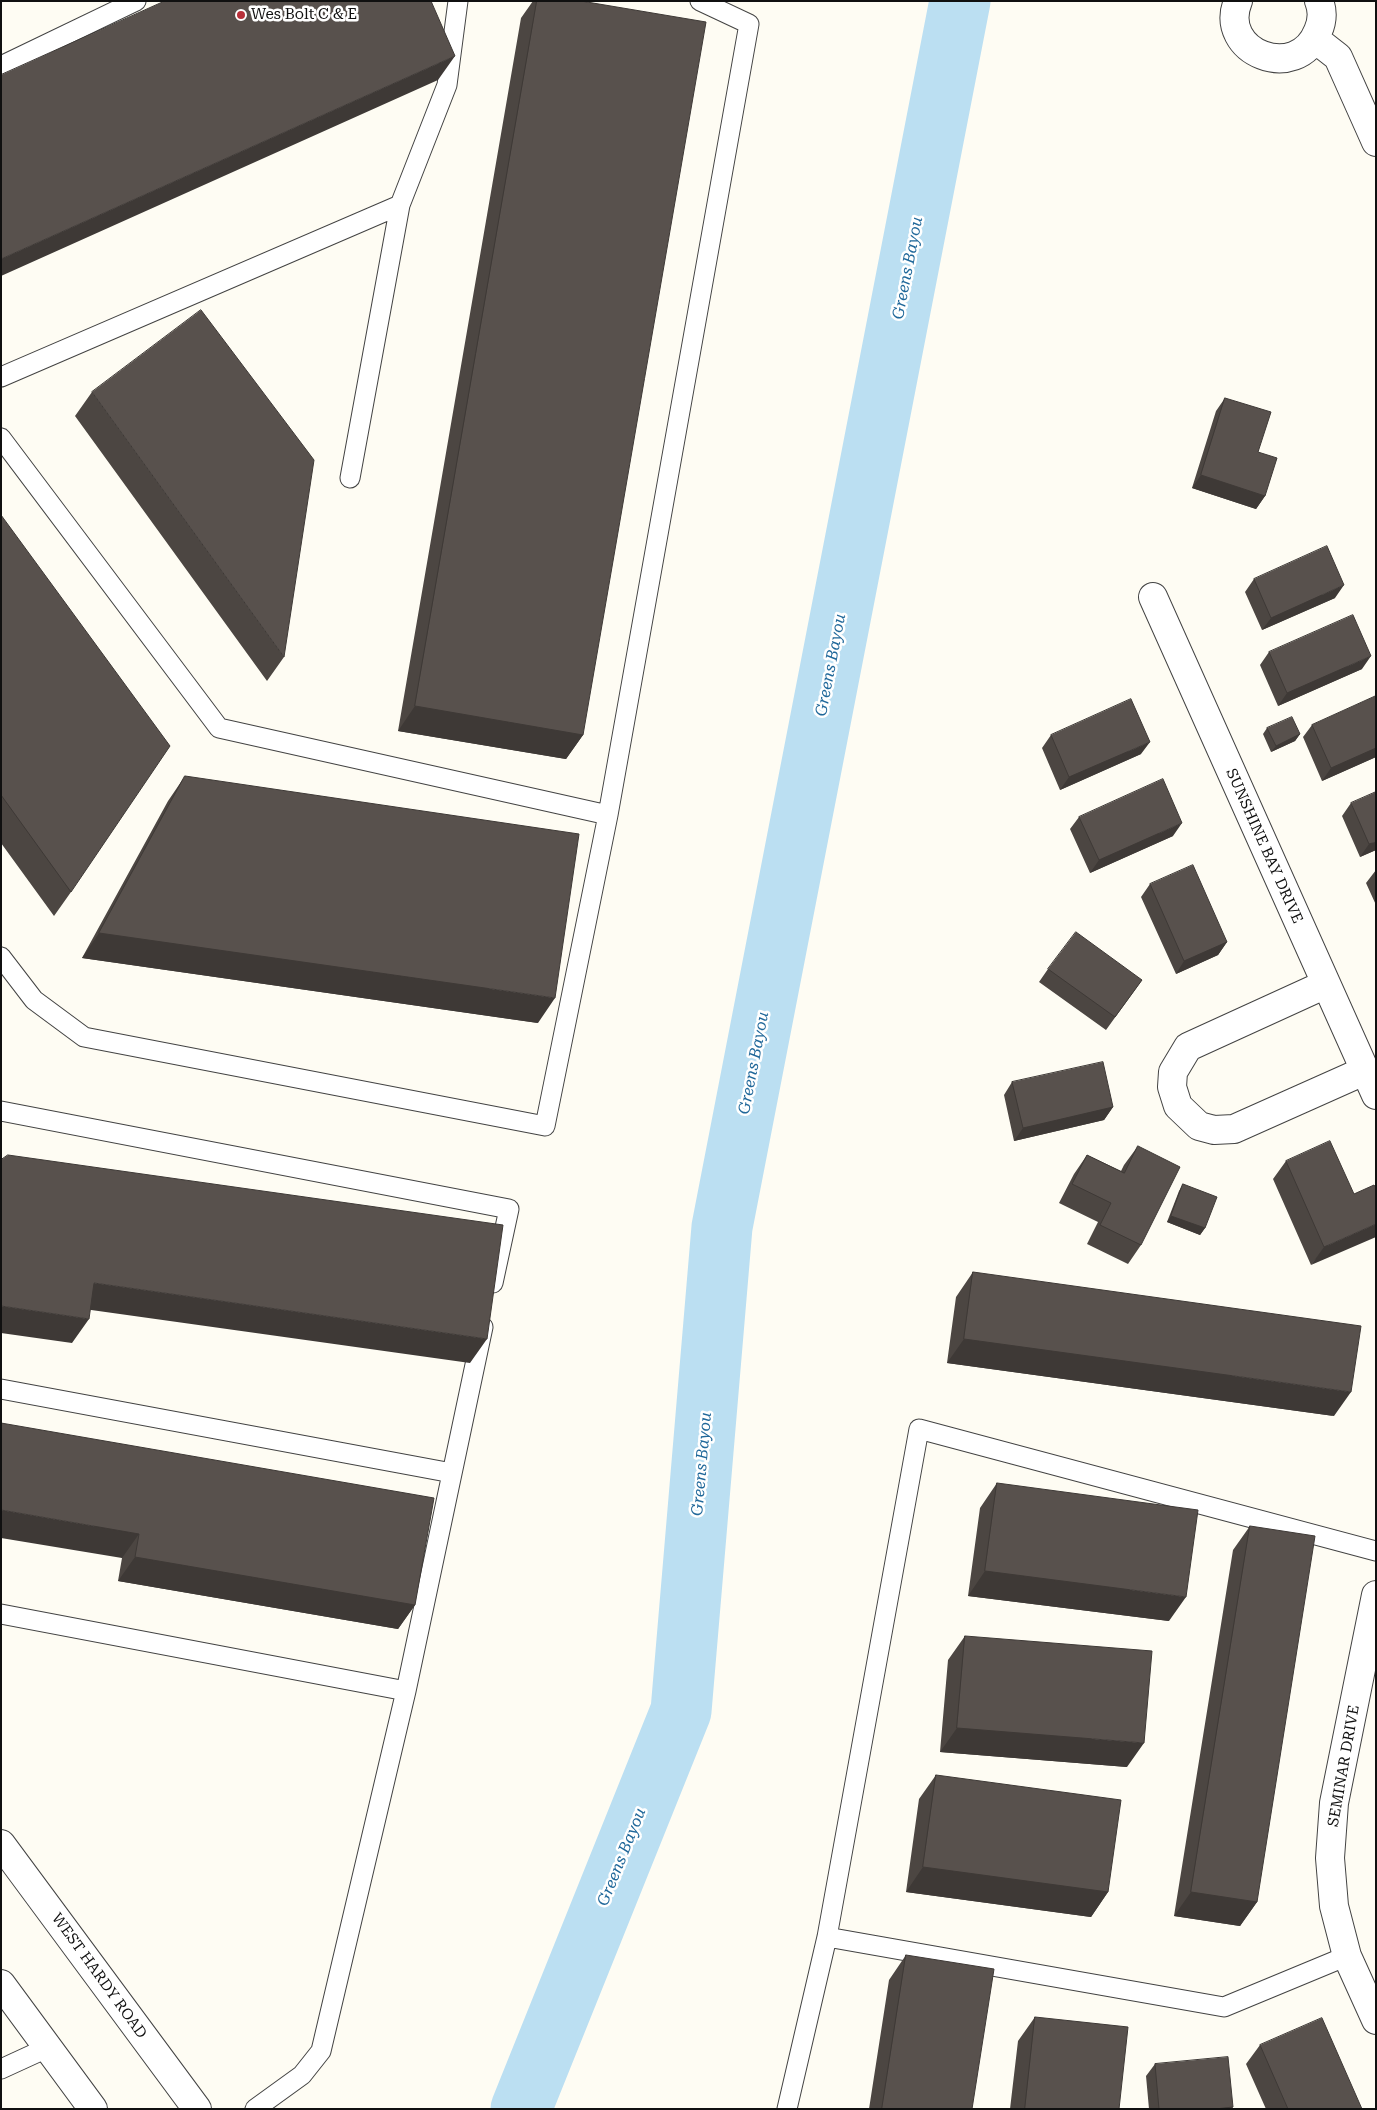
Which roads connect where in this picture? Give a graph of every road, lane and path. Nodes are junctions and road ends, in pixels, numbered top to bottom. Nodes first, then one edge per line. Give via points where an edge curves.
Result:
1 (136, 1) edge
2 (458, 1) edge
3 (700, 1) edge
4 (1238, 1) edge
5 (1319, 1) edge
6 (1315, 39) junction
7 (1, 66) edge
8 (1376, 142) edge
9 (400, 205) junction
10 (1, 377) edge
11 (1, 438) edge
12 (350, 478) dead end
13 (1153, 596) dead end
14 (608, 815) junction
15 (1, 957) edge
16 (1326, 984) junction
17 (1370, 1083) edge
18 (1, 1111) edge
19 (1, 1389) edge
20 (452, 1473) junction
21 (1376, 1551) edge
22 (1376, 1595) edge
23 (1, 1614) edge
24 (406, 1691) junction
25 (1, 1844) edge
26 (827, 1937) junction
27 (1347, 1956) junction
28 (1, 1984) edge
29 (1376, 2020) edge
30 (49, 2048) junction
31 (1, 2069) edge
32 (93, 2109) edge
33 (197, 2109) edge
34 (254, 2109) edge
35 (786, 2109) edge

1 - 7 lane
2 - 9 lane via 447,85
3 - 14 lane via 749,24
4 - 6 street via 1236,25 1242,41 1255,52 1270,58 1288,58 1303,51
5 - 6 street via 1322,23
6 - 8 street via 1338,57
9 - 10 lane
9 - 12 lane
11 - 14 lane via 219,728
13 - 16 street, SUNSHINE BAY DRIVE
14 - 15 lane via 545,1126 84,1037 34,1000
16 - 17 street, SUNSHINE BAY DRIVE
16 - 17 street via 1188,1047 1173,1072 1172,1087 1178,1106 1199,1126 1214,1130 1234,1129
18 - 20 lane via 509,1209
19 - 20 lane
20 - 24 lane
21 - 26 lane via 919,1429
22 - 27 street, SEMINAR DRIVE via 1334,1803 1330,1858 1334,1897
23 - 24 lane
24 - 34 lane via 321,2052 302,2075
25 - 33 street, WEST HARDY ROAD
26 - 27 lane via 1224,2007
26 - 35 lane
27 - 29 street, SEMINAR DRIVE
28 - 30 street
30 - 31 lane
30 - 32 street

